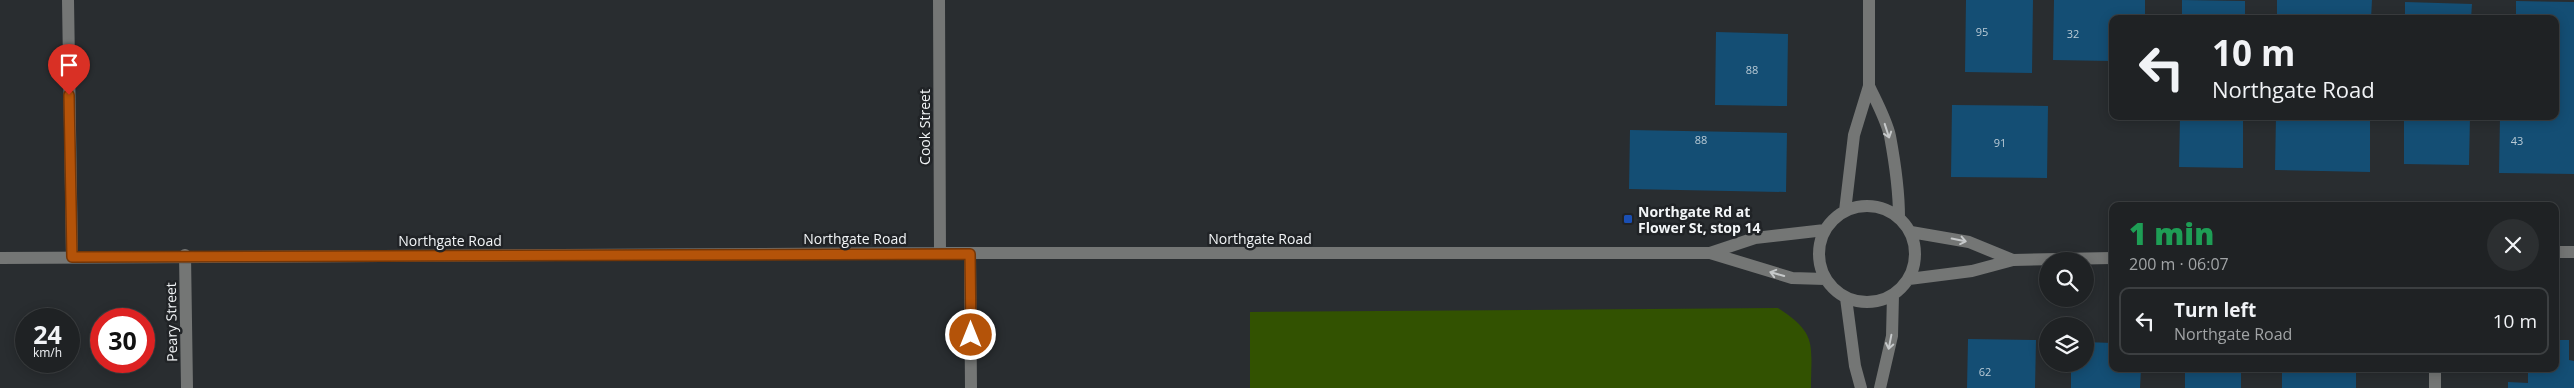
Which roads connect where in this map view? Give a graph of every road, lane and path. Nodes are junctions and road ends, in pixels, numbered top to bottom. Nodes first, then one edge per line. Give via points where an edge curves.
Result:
1 (68, 0) edge
2 (939, 0) edge
3 (1869, 0) edge
4 (1869, 86) junction
5 (1845, 211) junction
6 (1899, 217) junction
7 (1825, 230) junction
8 (1911, 232) junction
9 (2559, 252) edge
10 (2574, 252) edge
11 (940, 253) junction
12 (1710, 253) junction
13 (970, 254) junction
14 (185, 255) junction
15 (72, 257) junction
16 (0, 258) edge
17 (2109, 258) edge
18 (2013, 260) junction
19 (1909, 279) junction
20 (1826, 280) junction
21 (1893, 295) junction
22 (1846, 298) junction
23 (2435, 372) edge
24 (187, 388) edge
25 (971, 388) edge
26 (1861, 388) edge
27 (1880, 388) edge
28 (2435, 388) edge

1 - 15 street
2 - 11 street, Cook Street
3 - 4 street
4 - 5 street via 1854,135
4 -> 6 street via 1890,135 1898,184
5 - 6 street via 1873,206 1887,209
5 - 7 street
6 - 8 street
7 - 12 street, Northgate Road via 1755,238
7 - 20 street via 1819,255
8 -> 18 street via 1969,242
8 - 19 street via 1916,256
9 - 10 street
11 - 13 street, Northgate Road
11 - 14 street, Northgate Road
12 - 13 street, Northgate Road
20 -> 12 street, Northgate Road via 1792,278
13 - 25 street
14 - 15 street, Northgate Road
14 - 24 street, Peary Street
15 - 16 street, Northgate Road
17 - 18 street
18 - 19 street via 1972,271
19 - 21 street
20 - 22 street
21 - 22 street via 1878,302
21 -> 27 street via 1892,336
22 - 26 street
23 - 28 street

